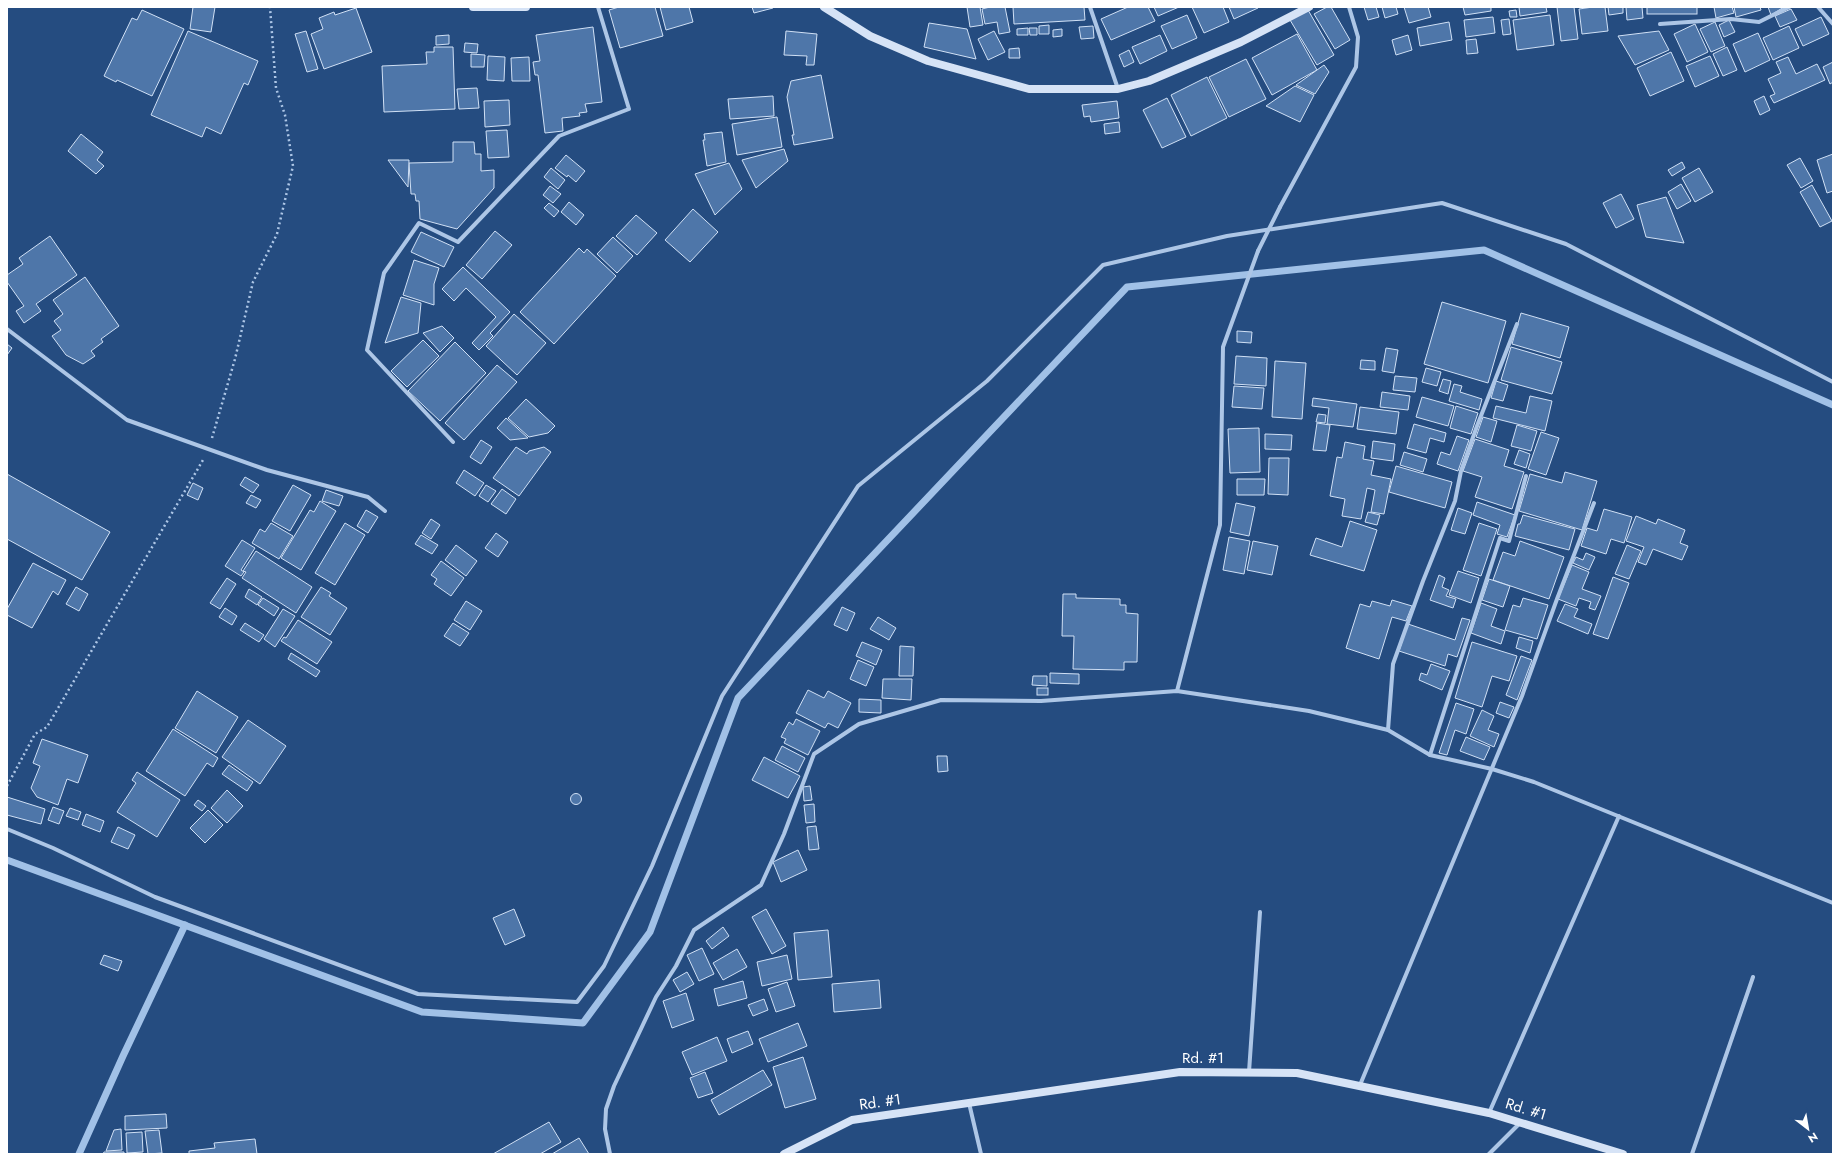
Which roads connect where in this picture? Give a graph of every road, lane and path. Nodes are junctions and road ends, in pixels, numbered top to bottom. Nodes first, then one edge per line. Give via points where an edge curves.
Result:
1 (270, 7) edge
2 (473, 7) edge
3 (526, 7) edge
4 (598, 7) edge
5 (824, 7) edge
6 (1090, 7) edge
7 (1309, 7) edge
8 (1349, 7) edge
9 (1789, 7) edge
10 (1818, 7) edge
11 (1660, 24) dead end
12 (1833, 24) edge
13 (1118, 89) junction
14 (1517, 324) dead end
15 (7, 329) edge
16 (1833, 382) edge
17 (453, 442) dead end
18 (209, 450) junction
19 (1526, 476) dead end
20 (1594, 503) dead end
21 (385, 511) dead end
22 (1177, 691) junction
23 (1388, 730) junction
24 (1430, 755) junction
25 (1492, 769) junction
26 (7, 786) edge
27 (1619, 816) junction
28 (7, 829) edge
29 (1833, 903) edge
30 (1260, 912) dead end
31 (1753, 977) dead end
32 (1248, 1072) junction
33 (1360, 1085) junction
34 (969, 1103) junction
35 (1489, 1112) junction
36 (1520, 1122) junction
37 (610, 1154) edge
38 (784, 1154) edge
39 (981, 1154) edge
40 (1489, 1154) edge
41 (1623, 1154) edge
42 (1692, 1154) edge

1 - 18 path via 276,88 284,115 293,166 277,234 253,282 235,359
2 - 3 main road
4 - 17 street via 630,109 559,136 458,242 419,223 384,273 367,350
5 - 13 main road via 870,36 921,58 985,77 1029,89
6 - 13 street
7 - 13 main road via 1220,51 1149,81
8 - 22 street, bridge via 1358,37 1356,68 1258,251 1223,346 1220,525
9 - 11 street via 1759,22 1731,19
10 - 12 street
14 - 23 street via 1477,426 1461,471 1454,501 1393,664
15 - 18 street via 127,420
16 - 28 street via 1566,244 1442,203 1227,236 1104,265 987,381 858,486 722,696 645,880 604,966 577,1002 418,994 155,897
18 - 21 street via 267,470 368,497
18 - 26 path via 47,726 35,734
19 - 24 street via 1509,540 1500,538
20 - 25 street
22 - 23 street via 1309,711
22 - 37 street via 1041,702 941,700 859,724 814,754 784,834 761,885 694,930 676,966 656,997 614,1086 606,1109 605,1129
23 - 24 street
24 - 25 street
25 - 27 street via 1534,782
25 - 33 street
27 - 29 street
27 - 35 street
30 - 32 street
31 - 42 street
32 - 33 main road, Rd. #1 via 1297,1073
32 - 34 main road, Rd. #1 via 1180,1072
33 - 35 main road, Rd. #1
34 - 38 main road, Rd. #1 via 852,1120
34 - 39 street
35 - 36 main road, Rd. #1
36 - 40 street
36 - 41 main road, Rd. #1

